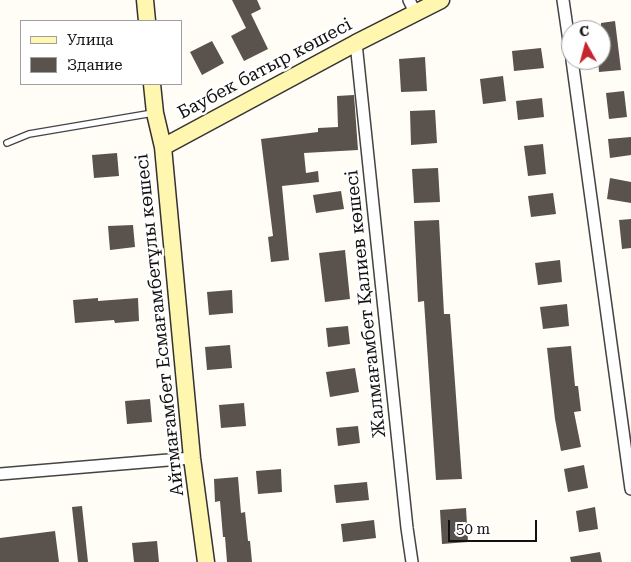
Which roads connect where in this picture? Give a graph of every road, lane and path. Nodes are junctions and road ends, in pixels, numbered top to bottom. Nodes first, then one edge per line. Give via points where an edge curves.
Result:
1 (145, 0) edge
2 (441, 0) edge
3 (563, 0) edge
4 (412, 6) edge
5 (147, 20) edge
6 (566, 20) edge
7 (356, 43) junction
8 (573, 70) edge
9 (152, 85) edge
10 (155, 113) junction
11 (7, 143) dead end
12 (162, 148) junction
13 (192, 458) junction
14 (0, 474) edge
15 (631, 489) edge
16 (206, 562) edge
17 (412, 562) edge

1 - 5 street
2 - 4 street, Баубек батыр көшесі
3 - 6 street
4 - 7 street, Баубек батыр көшесі
7 - 12 street, Баубек батыр көшесі
7 - 17 street, Жалмағамбет Қалиев көшесі
8 - 15 street
9 - 10 street, Айтмағамбет Есмағамбетұлы көшесі
10 - 11 lane via 29,134
10 - 12 street, Айтмағамбет Есмағамбетұлы көшесі
12 - 13 street, Айтмағамбет Есмағамбетұлы көшесі
13 - 14 street
13 - 16 street, Айтмағамбет Есмағамбетұлы көшесі

